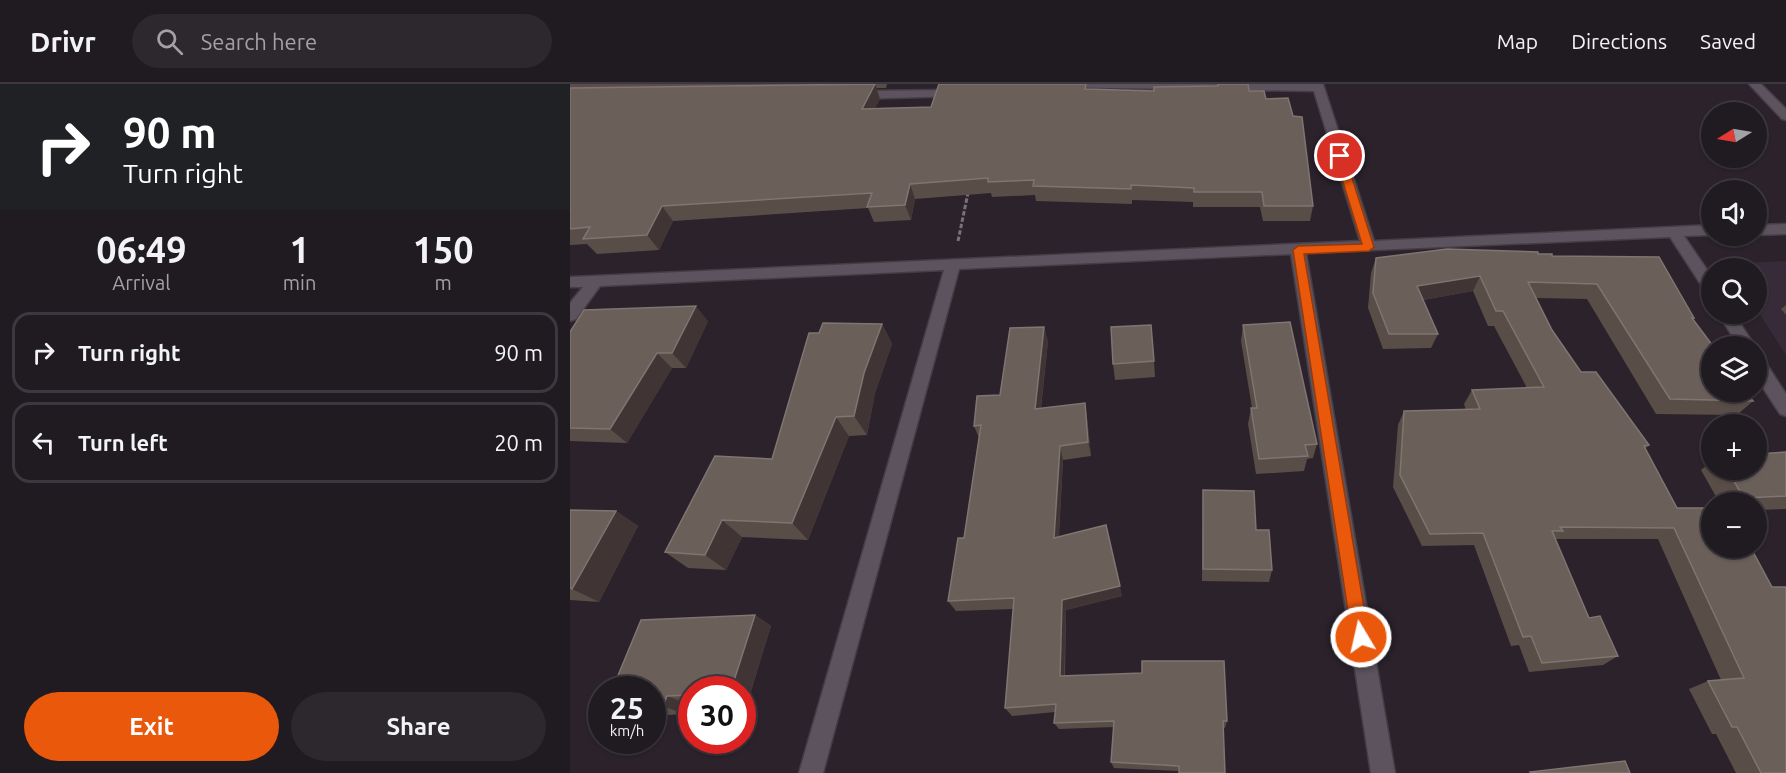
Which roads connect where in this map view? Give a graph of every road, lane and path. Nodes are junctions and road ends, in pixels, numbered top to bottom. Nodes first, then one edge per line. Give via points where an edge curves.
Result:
1 (1044, 84) edge
2 (1755, 84) edge
3 (1318, 86) edge
4 (972, 94) edge
5 (842, 95) edge
6 (1786, 116) edge
7 (970, 184) edge
8 (1786, 229) edge
9 (1701, 230) edge
10 (1767, 230) edge
11 (1674, 231) junction
12 (1369, 247) junction
13 (1298, 250) junction
14 (953, 265) junction
15 (1701, 273) edge
16 (595, 281) junction
17 (570, 282) edge
18 (570, 315) edge
19 (1767, 379) edge
20 (1786, 409) edge
21 (811, 773) edge
22 (1383, 773) edge

1 - 3 street
2 - 6 street
3 - 12 street
4 - 5 street
7 - 14 path
8 - 10 street
9 - 11 street
11 - 12 street
11 - 15 street
12 - 13 street
13 - 14 street
13 - 22 street
14 - 16 street
14 - 21 street
16 - 17 street
16 - 18 street
19 - 20 street

